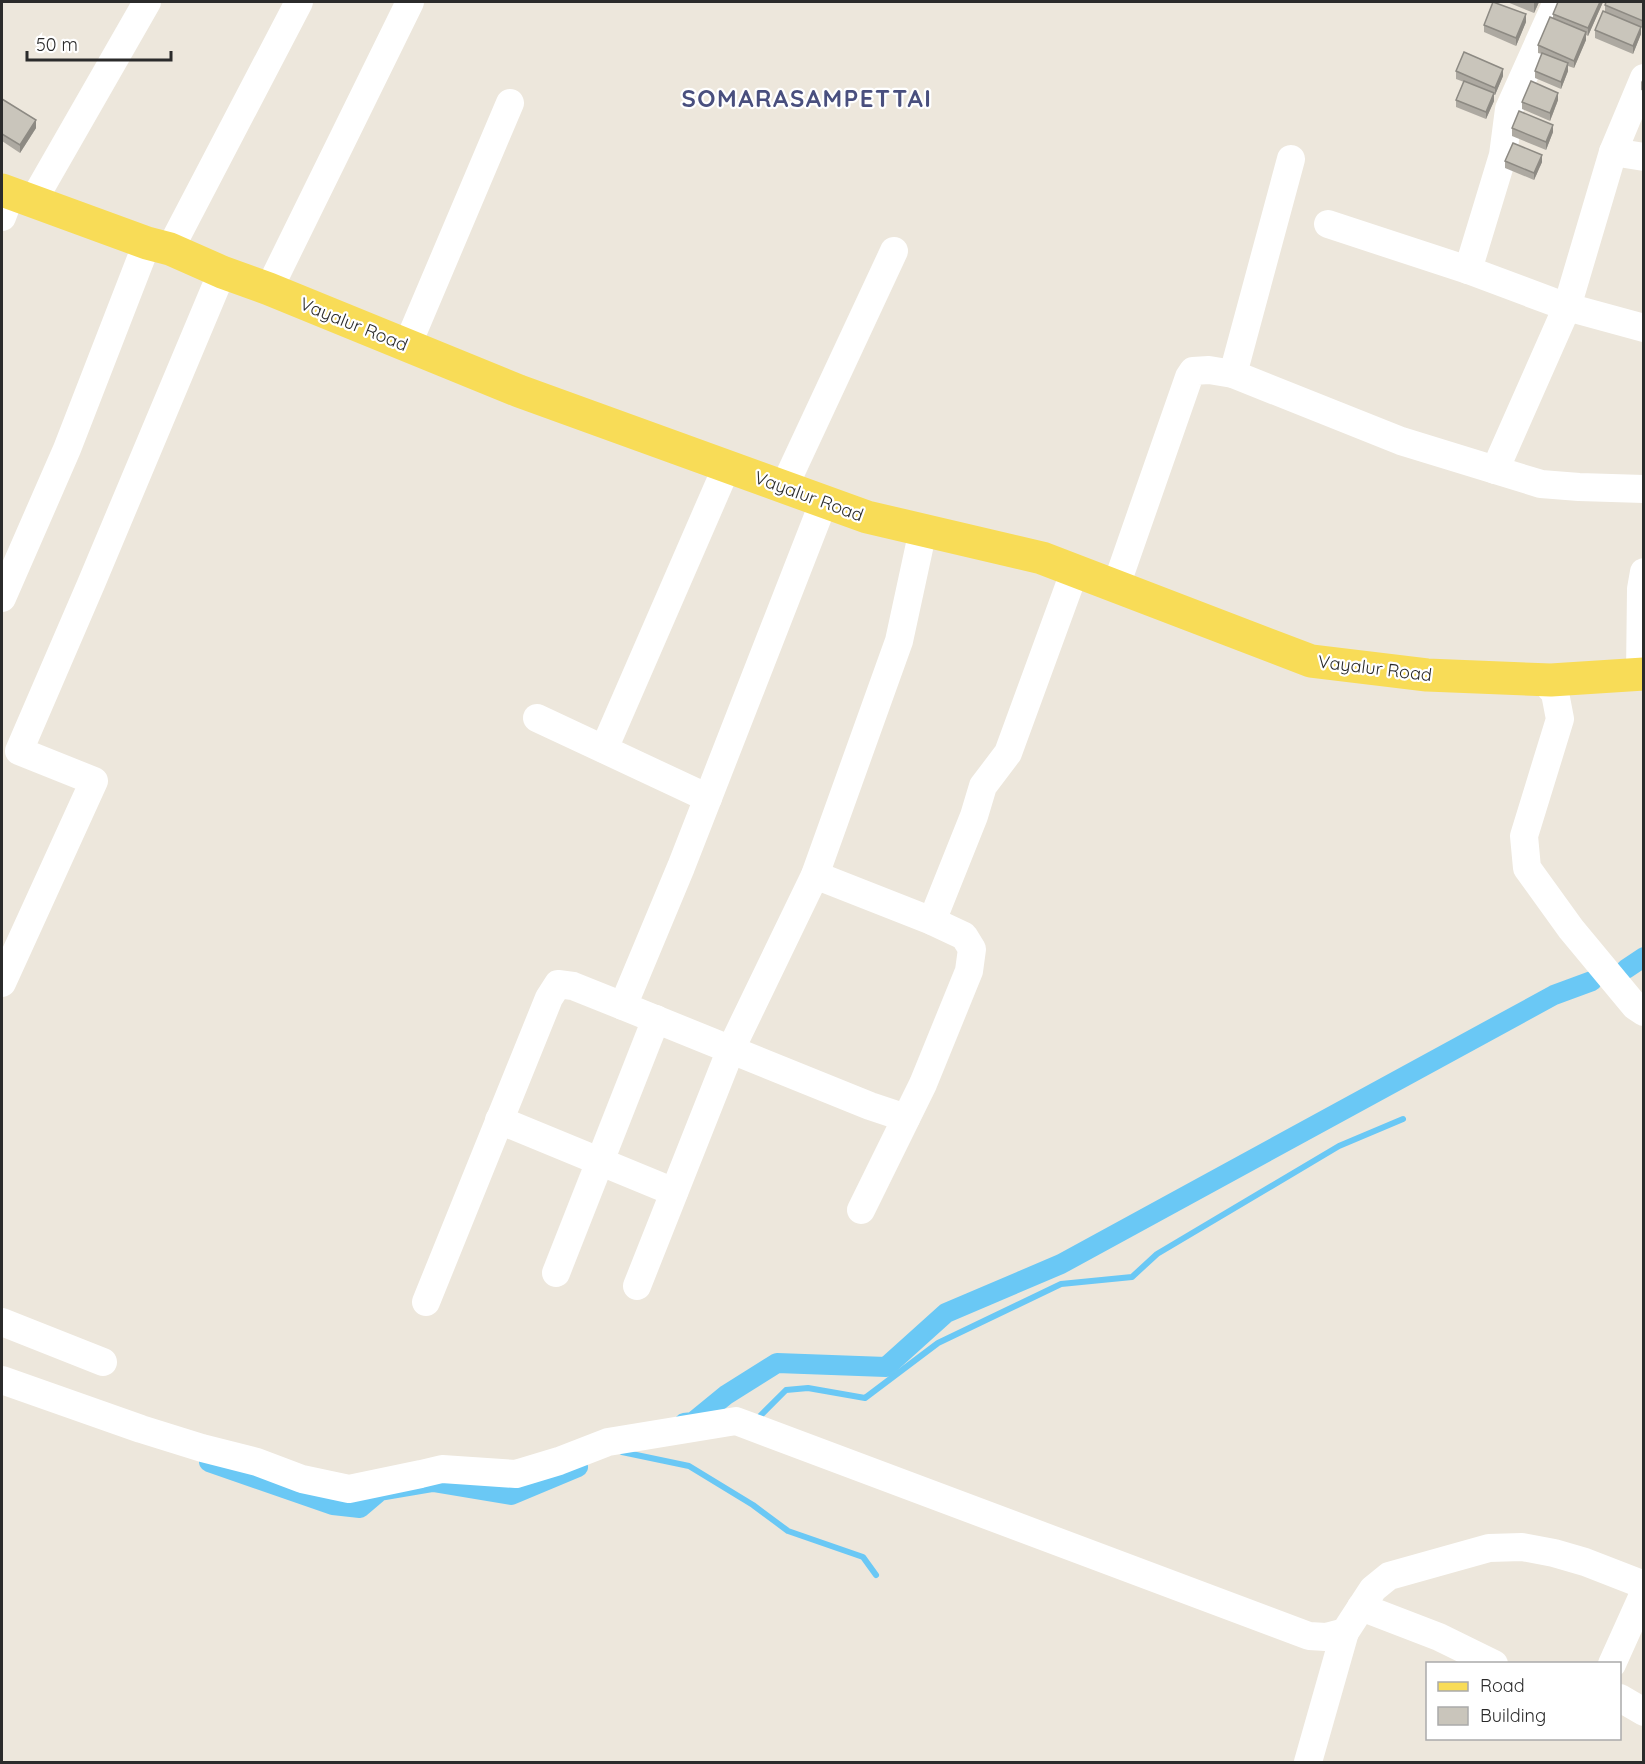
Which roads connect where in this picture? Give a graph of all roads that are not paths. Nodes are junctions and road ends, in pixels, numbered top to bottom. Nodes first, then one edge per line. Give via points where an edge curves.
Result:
1 (147, 2) edge
2 (299, 2) edge
3 (410, 2) edge
4 (1557, 2) edge
5 (1644, 78) edge
6 (510, 103) dead end
7 (1613, 152) junction
8 (1644, 157) edge
9 (1291, 159) dead end
10 (12, 200) edge
11 (1328, 224) dead end
12 (159, 246) junction
13 (894, 251) dead end
14 (1468, 270) junction
15 (222, 272) junction
16 (269, 289) junction
17 (1567, 307) junction
18 (1644, 328) edge
19 (407, 346) junction
20 (1233, 374) junction
21 (727, 466) junction
22 (1495, 470) junction
23 (784, 487) junction
24 (1644, 489) edge
25 (824, 501) junction
26 (923, 530) junction
27 (1075, 570) junction
28 (1644, 572) edge
29 (1116, 586) junction
30 (2, 598) edge
31 (1642, 674) edge
32 (1542, 679) junction
33 (537, 718) dead end
34 (7, 749) edge
35 (604, 749) junction
36 (708, 798) junction
37 (815, 875) junction
38 (932, 921) junction
39 (2, 983) edge
40 (623, 1006) junction
41 (1644, 1012) edge
42 (656, 1019) junction
43 (731, 1049) junction
44 (906, 1118) junction
45 (499, 1120) junction
46 (600, 1163) junction
47 (674, 1192) junction
48 (861, 1210) dead end
49 (556, 1273) dead end
50 (637, 1287) dead end
51 (426, 1302) dead end
52 (2, 1322) edge
53 (103, 1362) dead end
54 (2, 1380) edge
55 (1644, 1585) edge
56 (1644, 1593) edge
57 (1361, 1607) junction
58 (1345, 1632) junction
59 (1490, 1662) edge
60 (1613, 1662) edge
61 (1621, 1699) edge
62 (1644, 1712) edge
63 (1308, 1762) edge

1 - 10 street
2 - 12 street
3 - 16 street
4 - 14 street via 1509,109 1503,155
5 - 7 street
6 - 19 street
7 - 8 street
7 - 17 street
9 - 20 street
10 - 12 main road, Vayalur Road
11 - 14 street
12 - 15 main road, Vayalur Road
12 - 30 street
13 - 23 street
14 - 17 street
15 - 16 main road, Vayalur Road
15 - 34 street via 91,584
16 - 19 main road, Vayalur Road
17 - 18 street
17 - 22 street
19 - 21 main road, Vayalur Road
20 - 22 street via 1401,441
20 - 29 street via 1199,369 1189,377
21 - 23 main road, Vayalur Road
21 - 35 street
22 - 24 street via 1541,484
23 - 25 main road, Vayalur Road
25 - 26 main road, Vayalur Road via 867,517
25 - 36 street
26 - 27 main road, Vayalur Road via 1042,558
26 - 37 street via 898,641
27 - 29 main road, Vayalur Road
27 - 38 street via 1008,753 983,786
28 - 31 street
29 - 32 main road, Vayalur Road via 1311,661 1427,675
31 - 32 main road, Vayalur Road
32 - 41 street via 1555,693 1560,719 1524,836 1527,868 1571,929
33 - 35 street
34 - 39 street via 94,781
35 - 36 street
36 - 40 street
37 - 38 street
37 - 43 street
38 - 44 street via 964,936 972,949 969,970
40 - 42 street
40 - 45 street via 558,984
42 - 43 street
42 - 46 street
43 - 44 street
43 - 47 street
44 - 48 street
45 - 46 street
45 - 51 street
46 - 47 street
46 - 49 street
47 - 50 street
52 - 53 street
54 - 58 street via 141,1429 302,1479 349,1489 442,1468 516,1474 608,1442 736,1421 1309,1636
55 - 57 street via 1554,1553 1522,1547 1489,1548 1389,1576 1373,1589
56 - 60 street
57 - 58 street
57 - 59 street via 1439,1637
58 - 63 street
61 - 62 street

